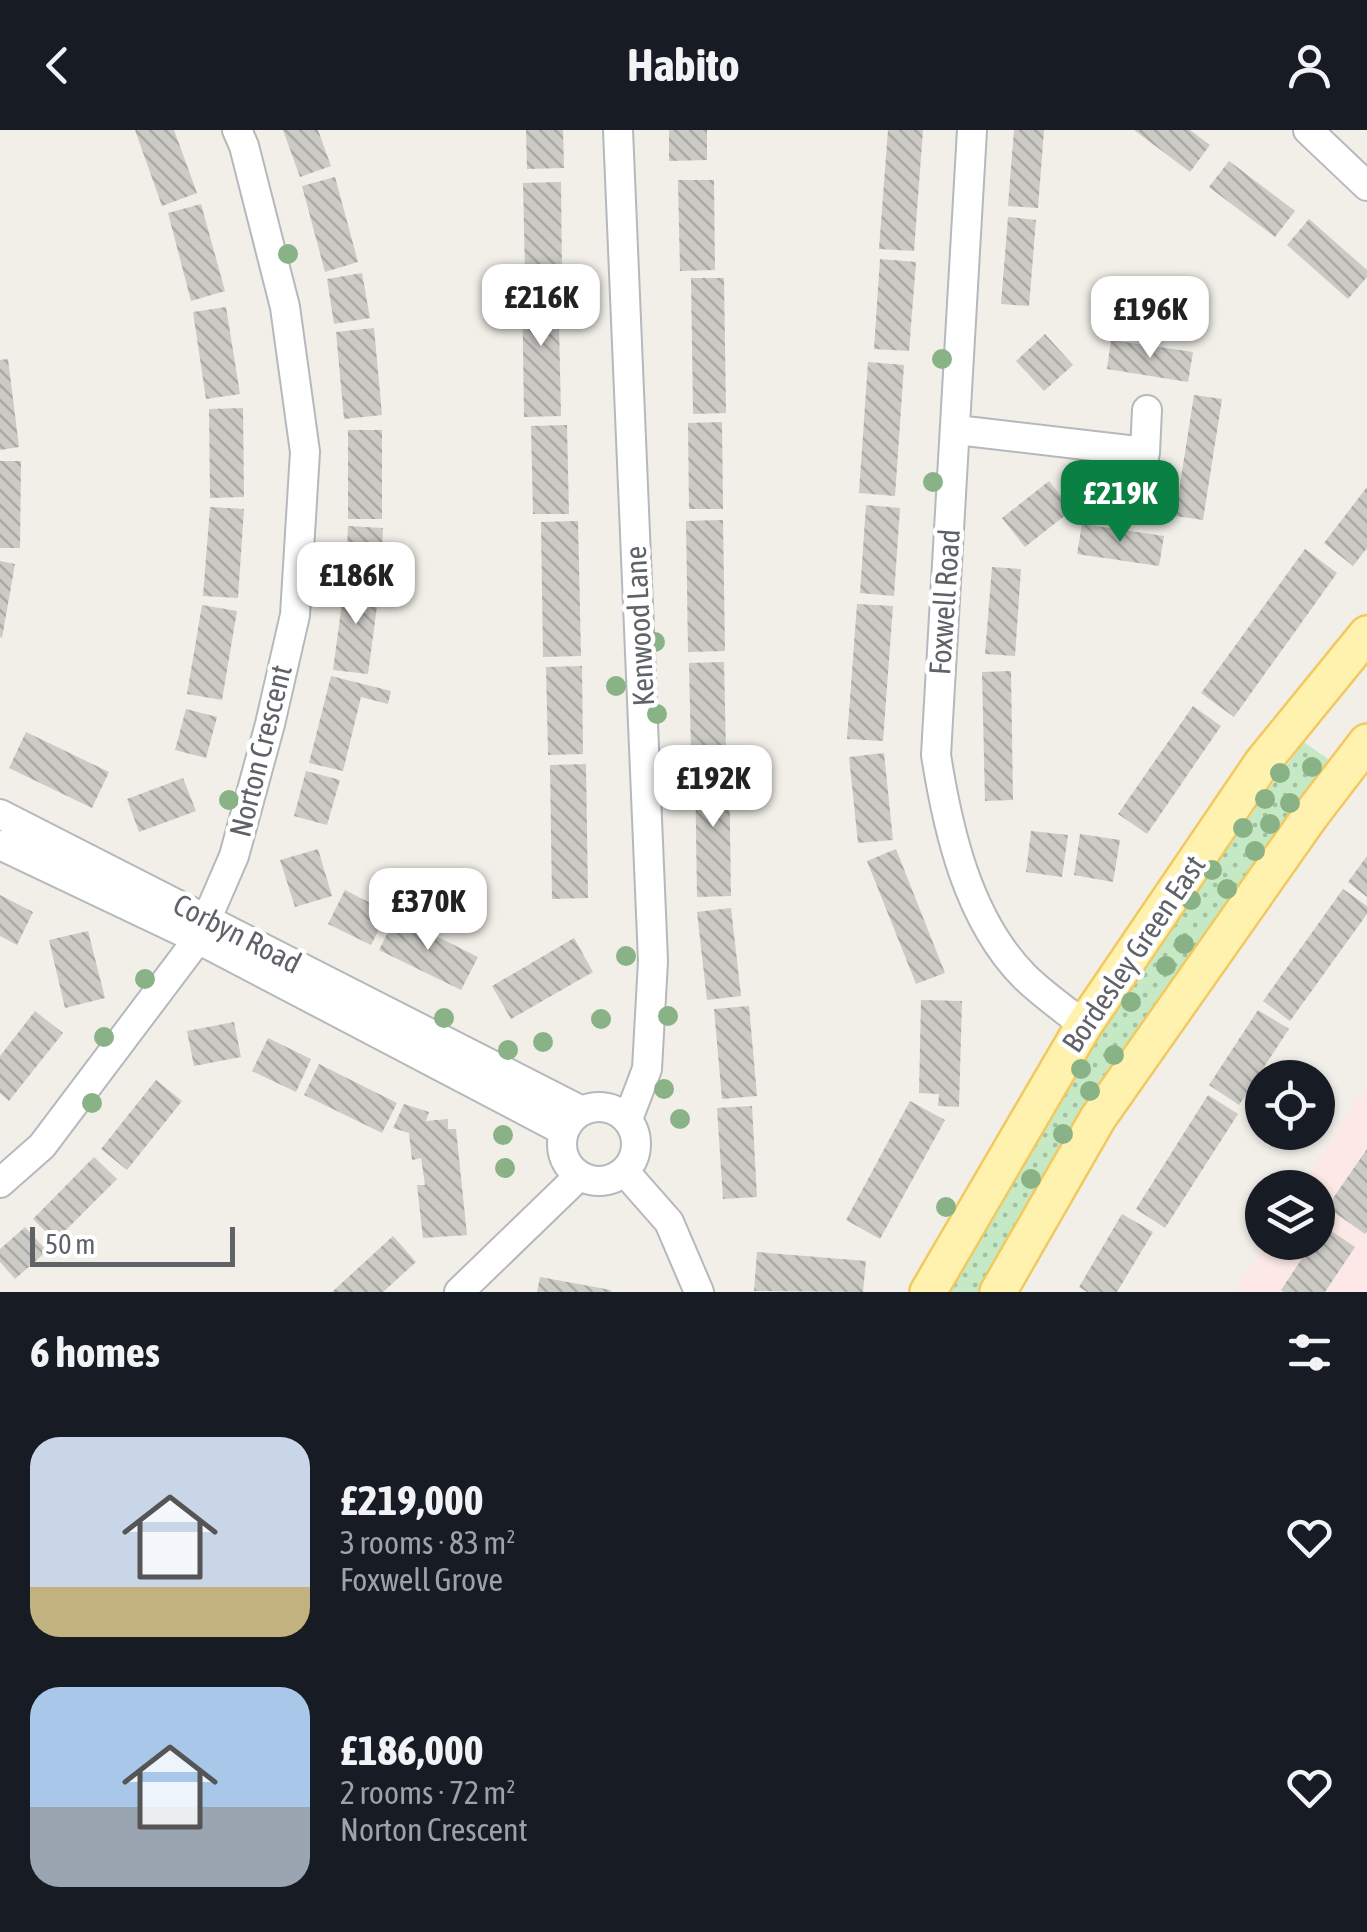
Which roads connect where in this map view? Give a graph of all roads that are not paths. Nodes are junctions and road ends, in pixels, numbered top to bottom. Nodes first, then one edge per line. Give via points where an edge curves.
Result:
1 (236, 130) edge
2 (618, 130) edge
3 (972, 130) edge
4 (1308, 130) edge
5 (1367, 186) edge
6 (1147, 410) dead end
7 (957, 430) junction
8 (1145, 452) junction
9 (1137, 499) dead end
10 (1367, 634) edge
11 (1367, 742) edge
12 (0, 814) edge
13 (0, 845) edge
14 (203, 928) junction
15 (1084, 1025) junction
16 (628, 1119) junction
17 (571, 1120) junction
18 (626, 1172) junction
19 (578, 1177) junction
20 (0, 1183) edge
21 (459, 1292) edge
22 (700, 1292) edge
23 (928, 1292) edge
24 (998, 1292) edge

1 - 14 street, Norton Crescent via 285,307 305,452 294,615 234,856
2 - 16 street, Kenwood Lane via 653,961 647,1069
3 - 7 street, Foxwell Road
4 - 5 street
6 - 8 street
7 - 8 street
7 - 15 street, Foxwell Road via 937,706 946,820 987,925 1023,975
8 - 9 street
10 - 15 main road, Bordesley Green East via 1262,764
11 - 24 main road, Bordesley Green East via 1098,1118
12 - 14 street, Corbyn Road
13 - 14 street, Corbyn Road
14 - 17 street, Corbyn Road
14 - 20 street, Norton Crescent via 42,1146
15 - 23 main road, Bordesley Green East
16 - 17 street via 602,1105
16 - 18 street via 636,1154
17 - 19 street via 561,1153
18 - 19 street via 607,1182
18 - 22 street via 670,1222
19 - 21 street

